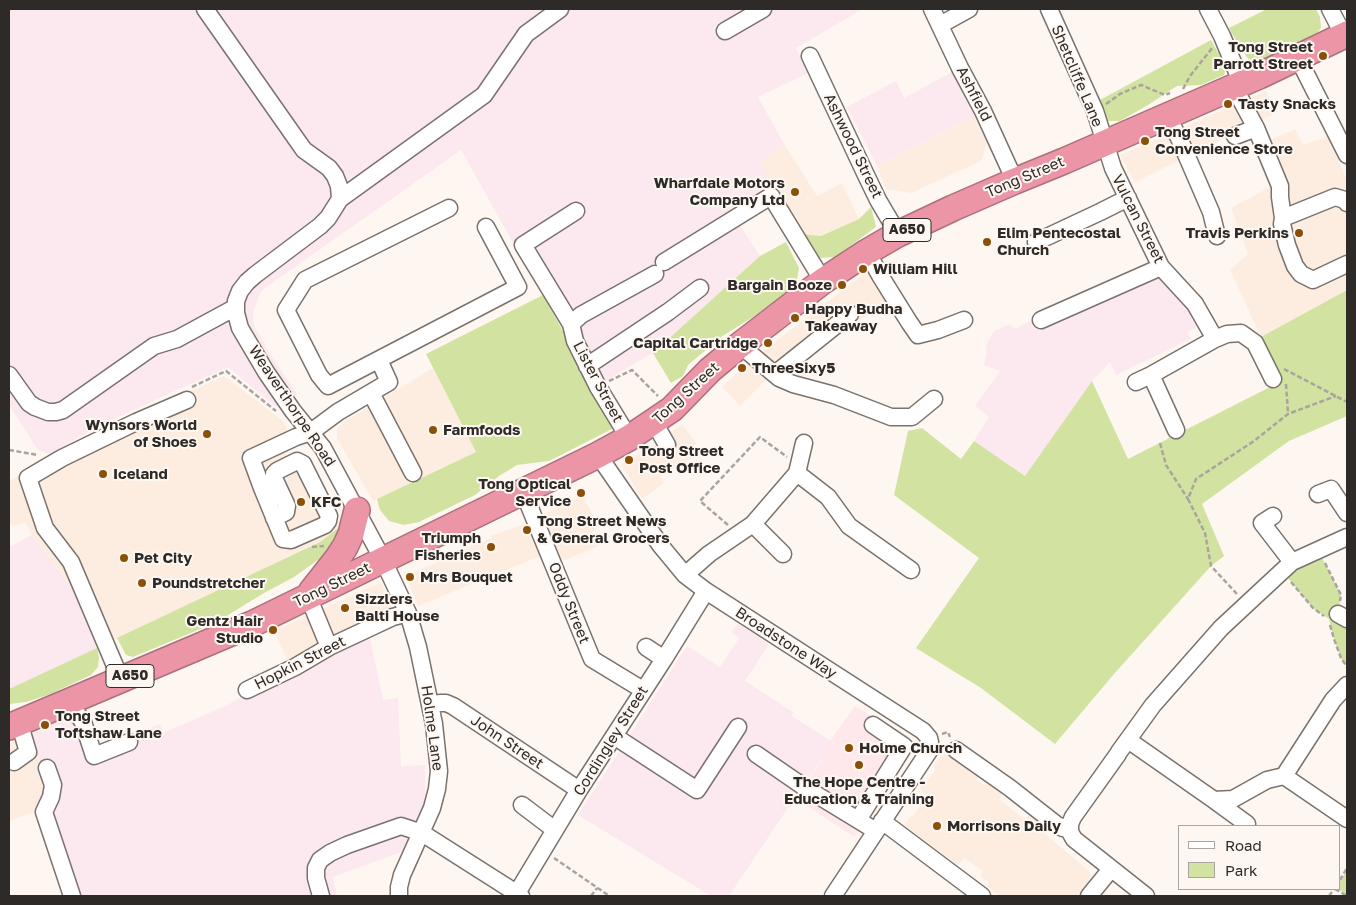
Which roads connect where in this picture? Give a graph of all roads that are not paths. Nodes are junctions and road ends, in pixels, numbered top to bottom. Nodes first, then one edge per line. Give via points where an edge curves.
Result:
1 (205, 9) edge
2 (560, 9) edge
3 (763, 9) edge
4 (932, 9) edge
5 (969, 9) edge
6 (1049, 9) edge
7 (1208, 9) edge
8 (1330, 9) edge
9 (940, 25) junction
10 (725, 31) dead end
11 (1346, 36) edge
12 (810, 56) dead end
13 (1298, 58) junction
14 (1238, 86) junction
15 (1166, 116) junction
16 (1256, 128) junction
17 (1236, 136) dead end
18 (1104, 143) junction
19 (1347, 155) edge
20 (1014, 181) junction
21 (1128, 198) junction
22 (340, 199) junction
23 (1347, 203) edge
24 (449, 208) dead end
25 (576, 211) dead end
26 (1283, 218) junction
27 (486, 227) dead end
28 (898, 234) junction
29 (1217, 236) dead end
30 (1036, 242) dead end
31 (867, 252) junction
32 (1347, 264) edge
33 (1161, 267) junction
34 (823, 281) junction
35 (700, 288) dead end
36 (236, 306) junction
37 (850, 314) dead end
38 (964, 320) dead end
39 (1041, 320) dead end
40 (571, 324) junction
41 (1215, 339) junction
42 (740, 345) junction
43 (379, 360) junction
44 (587, 366) junction
45 (775, 374) junction
46 (1279, 374) road end
47 (9, 375) edge
48 (1151, 375) junction
49 (1136, 382) dead end
50 (371, 393) junction
51 (934, 399) dead end
52 (187, 400) dead end
53 (663, 416) junction
54 (1176, 430) dead end
55 (311, 432) junction
56 (629, 438) junction
57 (804, 443) dead end
58 (667, 445) dead end
59 (598, 455) junction
60 (798, 470) junction
61 (413, 473) dead end
62 (523, 491) junction
63 (1318, 494) dead end
64 (357, 510) junction
65 (1347, 514) edge
66 (1273, 516) dead end
67 (274, 518) junction
68 (753, 524) junction
69 (1347, 537) edge
70 (783, 554) dead end
71 (383, 560) junction
72 (1287, 567) junction
73 (910, 570) dead end
74 (685, 575) junction
75 (706, 591) junction
76 (308, 596) junction
77 (408, 613) junction
78 (646, 646) dead end
79 (329, 647) junction
80 (664, 659) junction
81 (121, 680) junction
82 (1347, 685) edge
83 (247, 690) dead end
84 (643, 690) junction
85 (69, 702) junction
86 (431, 704) junction
87 (14, 725) edge
88 (872, 725) dead end
89 (738, 727) dead end
90 (614, 736) junction
91 (129, 742) dead end
92 (1121, 749) junction
93 (956, 750) dead end
94 (756, 754) dead end
95 (14, 762) dead end
96 (47, 768) dead end
97 (1284, 776) junction
98 (580, 790) junction
99 (1214, 800) junction
100 (522, 806) dead end
101 (1347, 819) edge
102 (858, 820) junction
103 (1247, 824) dead end
104 (879, 826) junction
105 (1070, 828) junction
106 (555, 830) junction
107 (422, 833) junction
108 (1111, 869) junction
109 (519, 894) edge
110 (72, 896) edge
111 (322, 896) edge
112 (399, 896) edge
113 (833, 896) edge
114 (982, 896) edge
115 (1089, 896) edge
116 (1146, 896) edge

1 - 22 street via 304,150 335,176
2 - 22 street via 526,34 484,95
3 - 10 street
4 - 9 street, Ashfield
5 - 9 street
6 - 18 street, Shetcliffe Lane via 1095,111
7 - 14 street via 1222,36
8 - 11 street
9 - 20 street, Ashfield
11 - 13 highway, Tong Street / A650
12 - 28 street, Ashwood Street via 868,180
13 - 14 highway, Tong Street / A650
13 - 19 street
14 - 15 highway, Tong Street / A650
14 - 16 street
15 - 18 highway, Tong Street / A650
15 - 29 street via 1211,212
16 - 17 street
16 - 26 street via 1280,186
18 - 20 highway, Tong Street / A650
18 - 21 street, Vulcan Street
20 - 28 highway, Tong Street / A650
21 - 30 street
21 - 33 street, Vulcan Street
22 - 36 street via 320,226 247,282 240,291
23 - 26 street via 1335,197
24 - 43 street via 305,280 286,310 328,386
25 - 40 street, Lister Street via 523,245
26 - 32 street via 1287,245 1301,274 1313,280
27 - 43 street via 518,287
28 - 31 highway, Tong Street / A650
31 - 34 highway, Tong Street / A650
31 - 38 street via 918,335
33 - 39 street
33 - 41 street, Vulcan Street via 1195,304
34 - 40 street via 770,196
34 - 42 highway, Tong Street / A650
35 - 44 street
36 - 47 street via 177,339 154,346 63,410 48,412 35,407
36 - 55 street, Weaverthorpe Road via 240,328 266,372
37 - 45 street
40 - 44 street, Lister Street via 574,341
41 - 46 street via 1227,334 1241,334 1255,343
41 - 48 street
42 - 45 street
42 - 53 highway, Tong Street / A650
43 - 50 street via 389,382
44 - 56 street, Lister Street
45 - 51 street via 793,384 834,395 891,417 912,417
48 - 49 street
48 - 54 street
50 - 55 street
50 - 61 street
52 - 81 street via 78,450 28,478 45,528 71,562
53 - 56 highway, Tong Street / A650
53 - 58 street
55 - 64 street, Weaverthorpe Road
55 - 67 street via 251,458
56 - 59 highway, Tong Street / A650
57 - 60 street
59 - 62 highway, Tong Street / A650
59 - 74 street, Broadstone Way
60 - 68 street
60 - 73 street via 828,497 849,526
62 - 71 highway, Tong Street / A650
62 - 84 street, Oddy Street via 592,659
63 - 65 street via 1331,489
64 - 71 street, Weaverthorpe Road
64 - 76 highway via 344,547
66 - 72 street via 1262,523
67 - 67 street via 283,539 292,540 325,525 329,519 329,513 300,462 295,461 274,474 288,506 284,513
68 - 70 street
68 - 74 street
69 - 72 street
71 - 76 highway, Tong Street / A650
71 - 77 street, Holme Lane
72 - 92 street via 1221,628 1153,705
74 - 75 street, Broadstone Way
75 - 80 street, Cordingley Street
75 - 104 street, Broadstone Way via 926,734 930,742 929,751
76 - 79 street
76 - 81 highway, Tong Street / A650 via 252,624
77 - 79 street, Hopkin Street
77 - 86 street, Holme Lane
78 - 80 street
79 - 83 street, Hopkin Street
80 - 84 street, Cordingley Street
81 - 85 highway, Tong Street / A650
82 - 97 street via 1333,700
84 - 90 street, Cordingley Street
85 - 87 highway, Tong Street / A650
85 - 91 street via 83,722 94,756
86 - 98 street, John Street via 441,702 453,706
86 - 107 street, Holme Lane via 440,772 432,808
87 - 95 street via 28,752
88 - 102 street via 904,746
89 - 90 street via 697,790
90 - 98 street, Cordingley Street
92 - 99 street
92 - 105 street via 1073,817
93 - 105 street via 1057,825
94 - 102 street
96 - 110 street via 53,784 44,812
97 - 99 street via 1267,780 1233,799
97 - 101 street
98 - 106 street, Cordingley Street
99 - 103 street
100 - 106 street
102 - 104 street
104 - 113 street, Broadstone Way
104 - 114 street
105 - 108 street via 1074,839
106 - 109 street, Cordingley Street
107 - 109 street
107 - 111 street via 401,826 330,853 320,860 316,868
107 - 112 street, Holme Lane via 402,874
108 - 115 street
108 - 116 street

